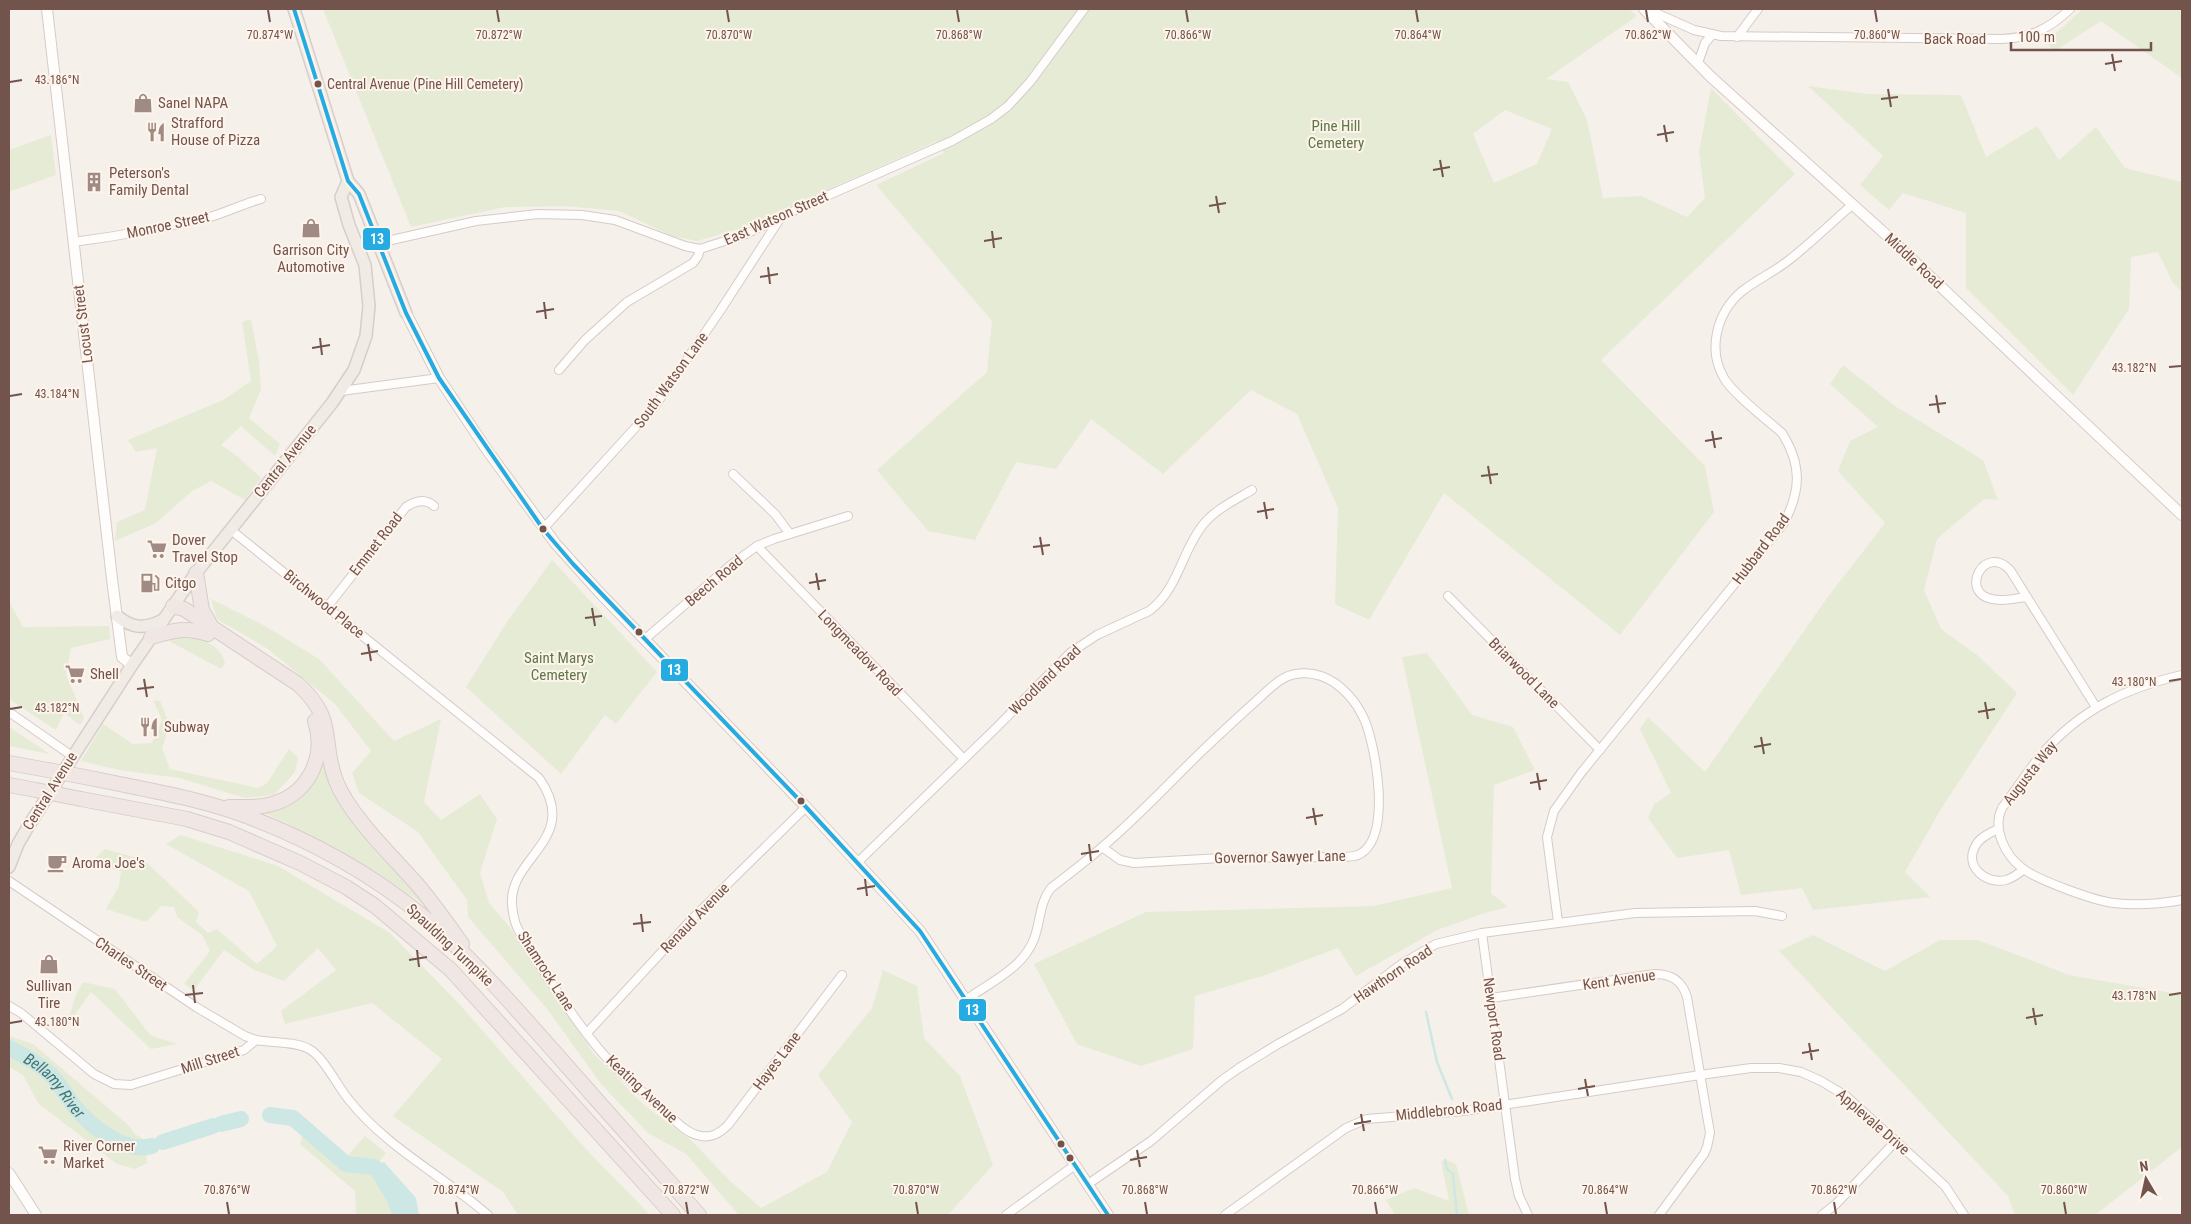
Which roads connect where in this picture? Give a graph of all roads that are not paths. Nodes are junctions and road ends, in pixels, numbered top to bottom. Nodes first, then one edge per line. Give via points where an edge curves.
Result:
1 (47, 9) edge
2 (294, 9) edge
3 (1084, 9) edge
4 (1646, 9) edge
5 (1758, 9) edge
6 (2070, 9) edge
7 (1712, 35) junction
8 (1737, 37) junction
9 (1698, 63) junction
10 (348, 181) junction
11 (261, 200) dead end
12 (1852, 205) junction
13 (781, 217) junction
14 (73, 242) junction
15 (378, 243) junction
16 (356, 244) junction
17 (700, 249) junction
18 (406, 313) joint
19 (558, 370) dead end
20 (439, 378) junction
21 (341, 391) junction
22 (733, 474) dead end
23 (1252, 490) dead end
24 (434, 506) dead end
25 (2182, 515) edge
26 (848, 516) dead end
27 (543, 529) junction
28 (231, 530) junction
29 (790, 534) junction
30 (757, 546) junction
31 (196, 573) junction
32 (1448, 596) dead end
33 (2027, 597) junction
34 (173, 606) junction
35 (328, 606) junction
36 (117, 616) junction
37 (163, 620) junction
38 (210, 631) junction
39 (151, 637) junction
40 (644, 640) junction
41 (132, 665) junction
42 (2182, 675) edge
43 (2096, 707) junction
44 (9, 712) edge
45 (1600, 750) junction
46 (510, 754) joint
47 (72, 756) junction
48 (964, 759) junction
49 (9, 763) edge
50 (9, 785) edge
51 (218, 807) junction
52 (806, 807) junction
53 (1998, 829) junction
54 (1102, 847) junction
55 (858, 862) junction
56 (9, 867) edge
57 (2023, 870) junction
58 (9, 881) edge
59 (2182, 900) edge
60 (1782, 916) dead end
61 (1558, 922) junction
62 (1482, 932) junction
63 (480, 970) junction
64 (842, 975) dead end
65 (1491, 998) junction
66 (967, 999) junction
67 (9, 1006) edge
68 (587, 1033) junction
69 (256, 1040) junction
70 (1700, 1075) junction
71 (1506, 1104) junction
72 (704, 1136) joint
73 (1895, 1142) junction
74 (1074, 1165) junction
75 (9, 1173) edge
76 (1088, 1184) junction
77 (36, 1215) edge
78 (488, 1215) edge
79 (673, 1215) edge
80 (699, 1215) edge
81 (1006, 1215) edge
82 (1108, 1215) edge
83 (1225, 1215) edge
84 (1528, 1215) edge
85 (1659, 1215) edge
86 (1822, 1215) edge
87 (1964, 1215) edge

1 - 14 street, Locust Street
2 - 10 main road, Central Avenue
3 - 13 street, East Watson Street via 1030,82 991,119 952,141
4 - 7 street, Back Road
4 - 9 street, Middle Road
5 - 8 street
6 - 8 street, Back Road via 2049,27 2019,38
7 - 8 street, Back Road
7 - 9 street via 1704,43
9 - 12 street, Middle Road
10 - 15 main road via 358,194
10 - 16 main road, Central Avenue via 341,197
11 - 14 street, Monroe Street via 195,220
12 - 25 street, Middle Road via 1957,300
12 - 45 street, Hubbard Road via 1799,253 1733,299 1716,333 1716,355 1724,378 1782,433 1788,443 1798,482 1794,504 1784,523
13 - 17 street, East Watson Street via 746,234
13 - 27 street, South Watson Lane via 655,406
14 - 36 street, Locust Street
15 - 16 main road
15 - 17 street via 498,218 561,214 615,220
15 - 18 main road
16 - 21 main road, Central Avenue via 365,265 368,320 359,358
17 - 19 street via 693,263 627,302
18 - 20 street
20 - 21 street
20 - 27 street
21 - 28 main road, Central Avenue
22 - 29 street via 776,514
23 - 48 street, Woodland Road via 1201,526 1172,586 1158,605 1078,645
24 - 35 street, Emmet Road via 422,501 406,507
26 - 29 street, Beech Road
27 - 40 street
28 - 31 main road, Central Avenue
28 - 35 street, Birchwood Place
29 - 30 street, Beech Road
30 - 40 street, Beech Road
30 - 48 street, Longmeadow Road
31 - 34 main road, Central Avenue
31 - 38 highway via 202,610
32 - 45 street, Briarwood Lane
33 - 33 street via 1986,598 1977,589 1978,571 1988,563 2006,566
33 - 43 street
34 - 37 main road, Central Avenue
34 - 38 highway via 179,614
35 - 46 street, Birchwood Place
36 - 37 main road via 138,628
36 - 41 street, Locust Street via 122,657
37 - 39 main road, Central Avenue
38 - 39 highway via 175,630
38 - 51 highway via 299,697 311,711 319,737 315,765 293,794 268,806
38 - 63 highway via 298,684 312,697 322,713 328,733 336,780 355,812 438,909
39 - 41 main road, Central Avenue
40 - 52 street
41 - 47 main road, Central Avenue
42 - 43 street, Augusta Way via 2130,691
43 - 53 street, Augusta Way via 2061,734 2041,756 2002,808
44 - 47 street
45 - 61 street, Hubbard Road via 1560,801 1549,825 1547,849
46 - 68 street, Shamrock Lane via 544,785 552,814 543,844 515,887 514,916 522,936
47 - 56 main road, Central Avenue via 23,833
48 - 55 street, Woodland Road
49 - 51 highway, Spaulding Turnpike, bridge
50 - 79 highway, Spaulding Turnpike, bridge via 187,819 229,832 300,863 376,906 451,970
51 - 63 highway, Spaulding Turnpike via 276,828 353,868 417,912
52 - 55 street
52 - 68 street, Renaud Avenue via 693,918
53 - 57 street via 2004,847
53 - 57 street via 1975,845 1973,861 1976,870 1995,881 2006,880
54 - 54 street, Governor Sawyer Lane via 1232,723 1286,677 1308,673 1326,678 1342,688 1359,709 1372,750 1379,816 1373,838 1358,855 1134,864 1120,860
54 - 66 street, Governor Sawyer Lane via 1044,897 1034,939 1024,958
55 - 66 street via 920,931
57 - 59 street via 2097,900 2142,905
58 - 69 street, Charles Street via 196,1007
60 - 61 street, Hawthorn Road via 1755,911 1665,912
61 - 62 street, Hawthorn Road
62 - 65 street, Newport Road
62 - 76 street, Hawthorn Road via 1446,940 1412,957 1342,1009 1239,1068 1150,1141
63 - 80 highway, Spaulding Turnpike
64 - 72 street, Hayes Lane via 728,1125 716,1134
65 - 70 street, Kent Avenue via 1655,974 1671,976 1685,991
65 - 71 street, Newport Road
66 - 74 street
67 - 69 street, Mill Street via 94,1074 122,1086 244,1050
68 - 72 street, Keating Avenue via 637,1087 689,1132
69 - 78 street, Mill Street via 305,1047 315,1053 362,1114 399,1147
70 - 71 street, Middlebrook Road
70 - 73 street, Applevale Drive via 1768,1067 1801,1072 1846,1096
70 - 85 street, Kent Avenue via 1710,1133 1707,1147
71 - 83 street, Middlebrook Road via 1464,1111 1388,1116 1356,1123
71 - 84 street via 1519,1196
73 - 86 street
73 - 87 street, Applevale Drive via 1945,1186
74 - 76 street
74 - 81 street
75 - 77 street
76 - 82 street

